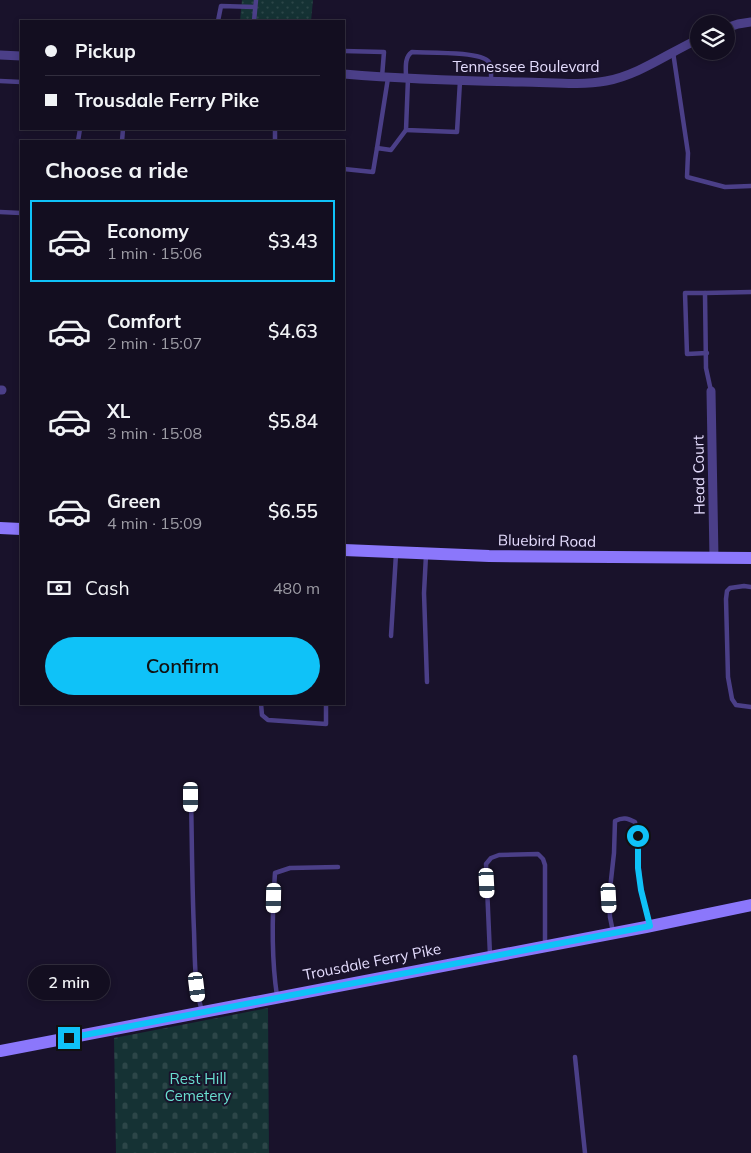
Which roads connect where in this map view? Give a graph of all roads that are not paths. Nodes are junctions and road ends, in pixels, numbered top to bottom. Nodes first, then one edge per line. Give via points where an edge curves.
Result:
1 (256, 0) edge
2 (255, 7) junction
3 (218, 20) edge
4 (254, 20) edge
5 (751, 22) edge
6 (735, 25) edge
7 (690, 44) edge
8 (345, 51) edge
9 (673, 52) junction
10 (0, 55) edge
11 (20, 56) edge
12 (345, 74) edge
13 (385, 77) junction
14 (407, 78) junction
15 (460, 80) junction
16 (0, 81) edge
17 (491, 81) junction
18 (20, 82) edge
19 (406, 130) junction
20 (378, 148) junction
21 (345, 169) edge
22 (751, 186) edge
23 (0, 212) edge
24 (20, 213) edge
25 (751, 292) edge
26 (705, 293) junction
27 (706, 353) junction
28 (711, 391) joint
29 (0, 528) edge
30 (20, 529) edge
31 (345, 550) edge
32 (396, 552) junction
33 (426, 554) junction
34 (714, 558) junction
35 (751, 558) edge
36 (751, 587) edge
37 (391, 636) dead end
38 (427, 682) dead end
39 (261, 705) edge
40 (326, 705) edge
41 (751, 707) edge
42 (191, 797) dead end
43 (338, 867) dead end
44 (751, 905) edge
45 (650, 926) junction
46 (613, 933) junction
47 (545, 946) junction
48 (490, 956) junction
49 (277, 998) junction
50 (202, 1012) junction
51 (0, 1051) edge
52 (575, 1058) dead end
53 (585, 1153) edge

1 - 2 lane
2 - 3 lane via 221,6
2 - 4 lane
5 - 6 street
7 - 9 street, Tennessee Boulevard
8 - 13 lane via 384,52
9 - 17 street, Tennessee Boulevard via 640,70 606,81
9 - 22 lane via 688,153 688,177 725,188
10 - 11 street
12 - 13 street, Tennessee Boulevard
13 - 14 street, Tennessee Boulevard
13 - 20 lane
14 - 15 street, Tennessee Boulevard
14 - 17 lane via 407,56 412,52 466,54 486,59 490,65
14 - 19 lane
15 - 17 street, Tennessee Boulevard
15 - 19 lane via 457,132
16 - 18 lane
19 - 20 lane via 391,150
20 - 21 lane via 374,172
23 - 24 lane
25 - 26 lane
26 - 27 lane
26 - 27 lane via 685,293 687,354
27 - 28 lane
28 - 34 street, Head Court
29 - 30 main road
31 - 32 main road, Bluebird Road
32 - 33 main road, Bluebird Road
32 - 37 lane
33 - 34 main road, Bluebird Road
33 - 38 lane
34 - 35 main road, Bluebird Road
36 - 41 lane via 730,588 726,599 728,676 732,699 736,705
39 - 40 lane via 262,715 268,720 326,724
42 - 50 lane via 196,974
43 - 49 lane via 290,868 275,873 273,945
44 - 45 main road, Trousdale Ferry Pike
45 - 46 main road, Trousdale Ferry Pike
45 - 46 lane via 641,890 635,822 620,818 615,821 609,898
46 - 47 main road, Trousdale Ferry Pike
47 - 48 main road, Trousdale Ferry Pike
47 - 48 lane via 543,859 538,854 499,855 486,864
48 - 49 main road, Trousdale Ferry Pike
49 - 50 main road, Trousdale Ferry Pike
50 - 51 main road, Trousdale Ferry Pike
52 - 53 lane

